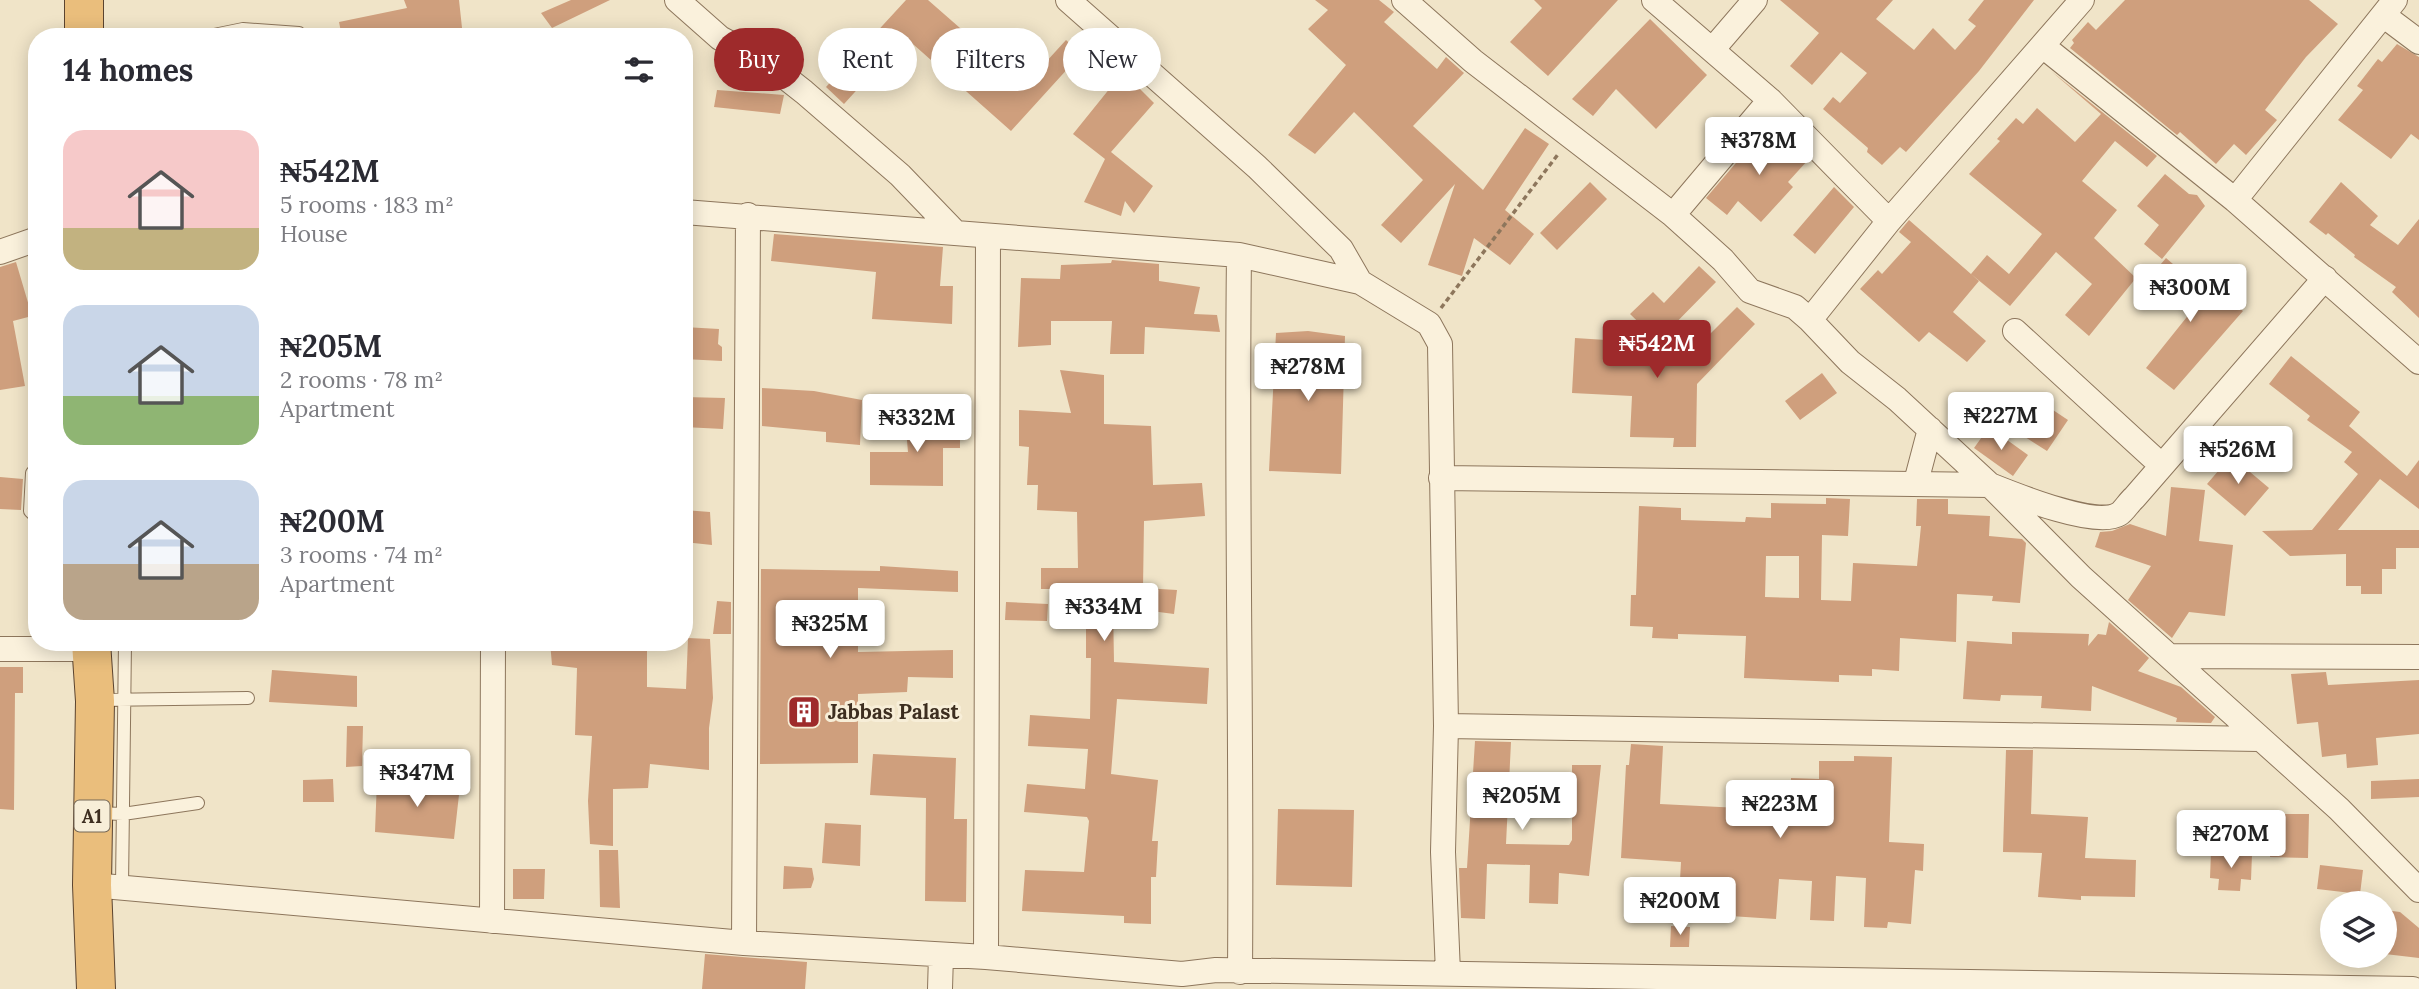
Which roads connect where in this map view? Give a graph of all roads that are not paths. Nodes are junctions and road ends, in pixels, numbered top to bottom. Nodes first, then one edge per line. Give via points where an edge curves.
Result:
1 (84, 0) edge
2 (677, 0) edge
3 (1068, 0) edge
4 (1404, 0) edge
5 (1654, 0) edge
6 (1755, 0) edge
7 (2082, 0) edge
8 (2389, 8) edge
9 (84, 28) edge
10 (2419, 43) edge
11 (2044, 47) junction
12 (1712, 50) junction
13 (1770, 100) junction
14 (2235, 200) junction
15 (693, 212) edge
16 (748, 215) junction
17 (1673, 215) junction
18 (1889, 221) junction
19 (953, 230) junction
20 (988, 237) junction
21 (28, 242) edge
22 (0, 252) edge
23 (1239, 255) junction
24 (2325, 278) junction
25 (1360, 282) junction
26 (1810, 320) junction
27 (2015, 331) dead end
28 (2419, 362) edge
29 (1930, 429) junction
30 (2160, 464) junction
31 (1441, 478) junction
32 (1916, 482) junction
33 (1990, 485) junction
34 (28, 648) edge
35 (0, 649) edge
36 (103, 651) edge
37 (492, 651) edge
38 (2169, 656) junction
39 (2419, 657) edge
40 (248, 698) dead end
41 (110, 700) junction
42 (2232, 711) junction
43 (1446, 726) junction
44 (2222, 738) junction
45 (2259, 739) junction
46 (198, 803) dead end
47 (108, 814) junction
48 (107, 886) junction
49 (2419, 890) edge
50 (492, 921) junction
51 (744, 943) junction
52 (941, 955) junction
53 (986, 957) junction
54 (1240, 972) junction
55 (1448, 972) junction
56 (1182, 981) edge
57 (96, 989) edge
58 (940, 989) edge
59 (2413, 989) edge

1 - 9 highway
2 - 19 street via 720,38 767,64 804,92 900,175
3 - 25 street via 1266,176 1341,249
4 - 17 street via 1570,139
5 - 12 street
6 - 12 street
7 - 11 street
8 - 10 street
8 - 14 street
11 - 14 street
11 - 18 street
12 - 13 street
13 - 17 street
13 - 18 street
14 - 24 street
15 - 16 street
16 - 19 street
16 - 51 street
17 - 26 street via 1723,260 1749,291 1795,307
18 - 26 street
19 - 20 street
20 - 23 street
20 - 53 street
21 - 22 street
23 - 25 street
23 - 54 street
24 - 28 street
24 - 30 street
25 - 31 street via 1429,324 1440,344
26 - 29 street via 1850,362
27 - 30 street
29 - 32 street
29 - 33 street
30 - 33 street via 2119,514 2106,518 2053,509
31 - 32 street
31 - 43 street
32 - 33 street
33 - 38 street via 2081,578
34 - 35 street
36 - 41 highway, A1
37 - 50 street
38 - 39 street
38 - 42 street
40 - 41 lane
41 - 47 highway, A1
42 - 44 street
42 - 45 street
43 - 44 street
43 - 55 street via 1443,852
44 - 45 street
45 - 49 street via 2339,809
46 - 47 lane
47 - 48 highway, A1
48 - 50 street
48 - 57 highway, A1
50 - 51 street
51 - 52 street
52 - 53 street
52 - 58 street
53 - 56 street
54 - 55 street
54 - 56 street via 1216,970
55 - 59 street

